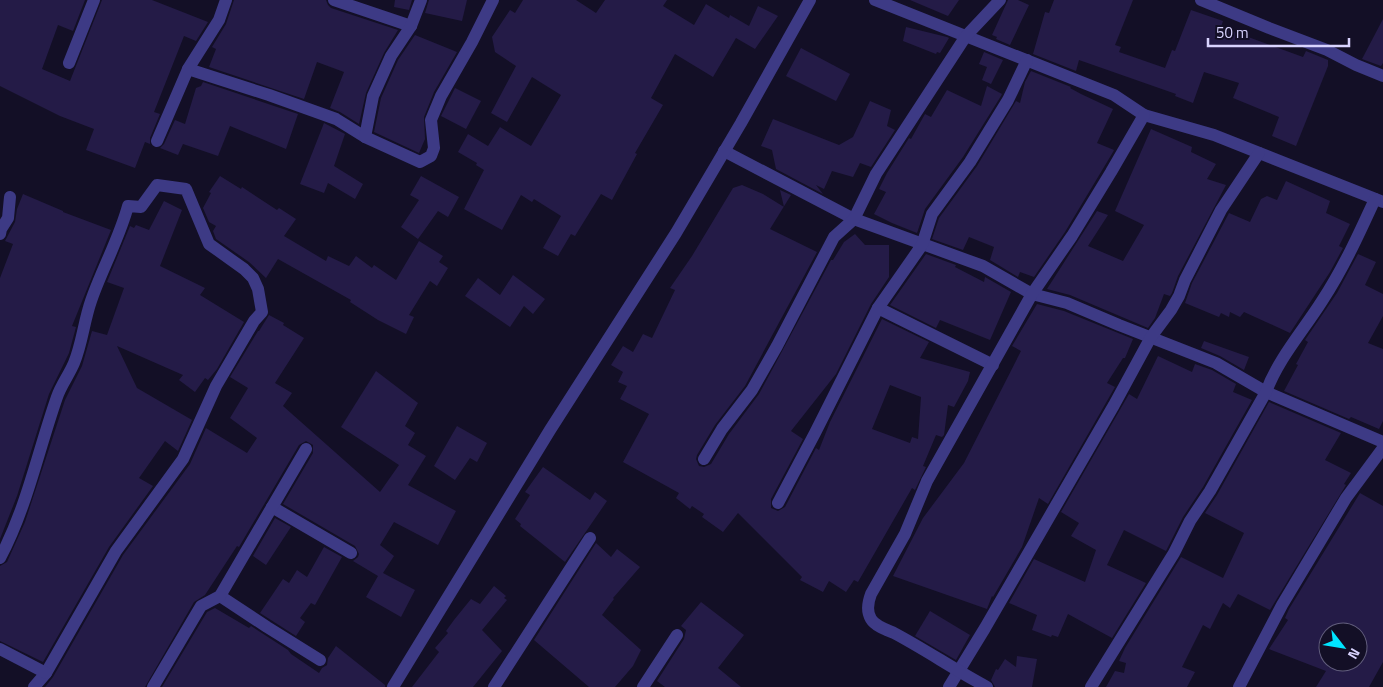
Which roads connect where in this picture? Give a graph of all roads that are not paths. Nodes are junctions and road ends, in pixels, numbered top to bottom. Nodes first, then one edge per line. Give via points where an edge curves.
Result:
1 (94, 0) edge
2 (226, 0) edge
3 (334, 0) edge
4 (422, 0) edge
5 (493, 0) edge
6 (810, 0) edge
7 (875, 0) edge
8 (1000, 0) edge
9 (1201, 0) edge
10 (411, 26) junction
11 (966, 36) junction
12 (1027, 60) junction
13 (68, 64) dead end
14 (188, 69) junction
15 (1383, 76) edge
16 (1144, 115) junction
17 (365, 137) junction
18 (157, 140) dead end
19 (724, 151) junction
20 (1259, 153) junction
21 (10, 197) dead end
22 (1379, 201) edge
23 (854, 219) junction
24 (0, 234) edge
25 (922, 244) junction
26 (1032, 294) junction
27 (878, 308) junction
28 (1151, 337) junction
29 (993, 365) junction
30 (1266, 392) junction
31 (1383, 442) edge
32 (1383, 448) edge
33 (306, 449) dead end
34 (704, 460) dead end
35 (778, 502) dead end
36 (272, 507) junction
37 (590, 538) dead end
38 (351, 553) dead end
39 (0, 558) edge
40 (220, 596) junction
41 (678, 635) dead end
42 (0, 649) edge
43 (320, 660) dead end
44 (958, 672) junction
45 (46, 673) junction
46 (34, 687) edge
47 (154, 687) edge
48 (393, 687) edge
49 (494, 687) edge
50 (643, 687) edge
51 (949, 687) edge
52 (987, 687) edge
53 (1090, 687) edge
54 (1239, 687) edge

1 - 13 street
2 - 14 street via 219,20
3 - 10 street
4 - 10 street
5 - 17 street via 440,96 431,120 434,148 431,156 420,162
6 - 19 street
7 - 11 street
8 - 11 street
9 - 15 street
10 - 17 street via 391,56 373,96
11 - 12 street
11 - 23 street via 876,174
12 - 16 street via 1114,95
12 - 25 street via 980,147 932,214
14 - 17 street via 336,119
14 - 18 street
16 - 20 street via 1214,135
16 - 26 street via 1072,236
19 - 23 street
19 - 48 street
20 - 22 street
20 - 28 street via 1221,210 1171,310
21 - 24 street via 8,218
22 - 30 street via 1322,302 1272,375
23 - 25 street
23 - 34 street via 834,237 756,383
25 - 26 street via 983,266
25 - 27 street
26 - 28 street via 1067,303
26 - 29 street
27 - 29 street
27 - 35 street via 816,434
28 - 30 street via 1216,363
28 - 44 street
29 - 44 street via 927,481 905,534 868,604 873,622
30 - 31 street
30 - 53 street via 1174,553
32 - 54 street via 1346,498 1282,605
33 - 36 street
36 - 38 street
36 - 40 street
37 - 49 street
39 - 45 street via 12,536 35,473 57,396 74,363 91,301 128,206 141,207 157,185 186,190 208,244 253,278 262,312 216,386 183,459 116,551
40 - 43 street
40 - 47 street via 201,606
41 - 50 street
42 - 45 street
44 - 51 street
44 - 52 street
45 - 46 street

